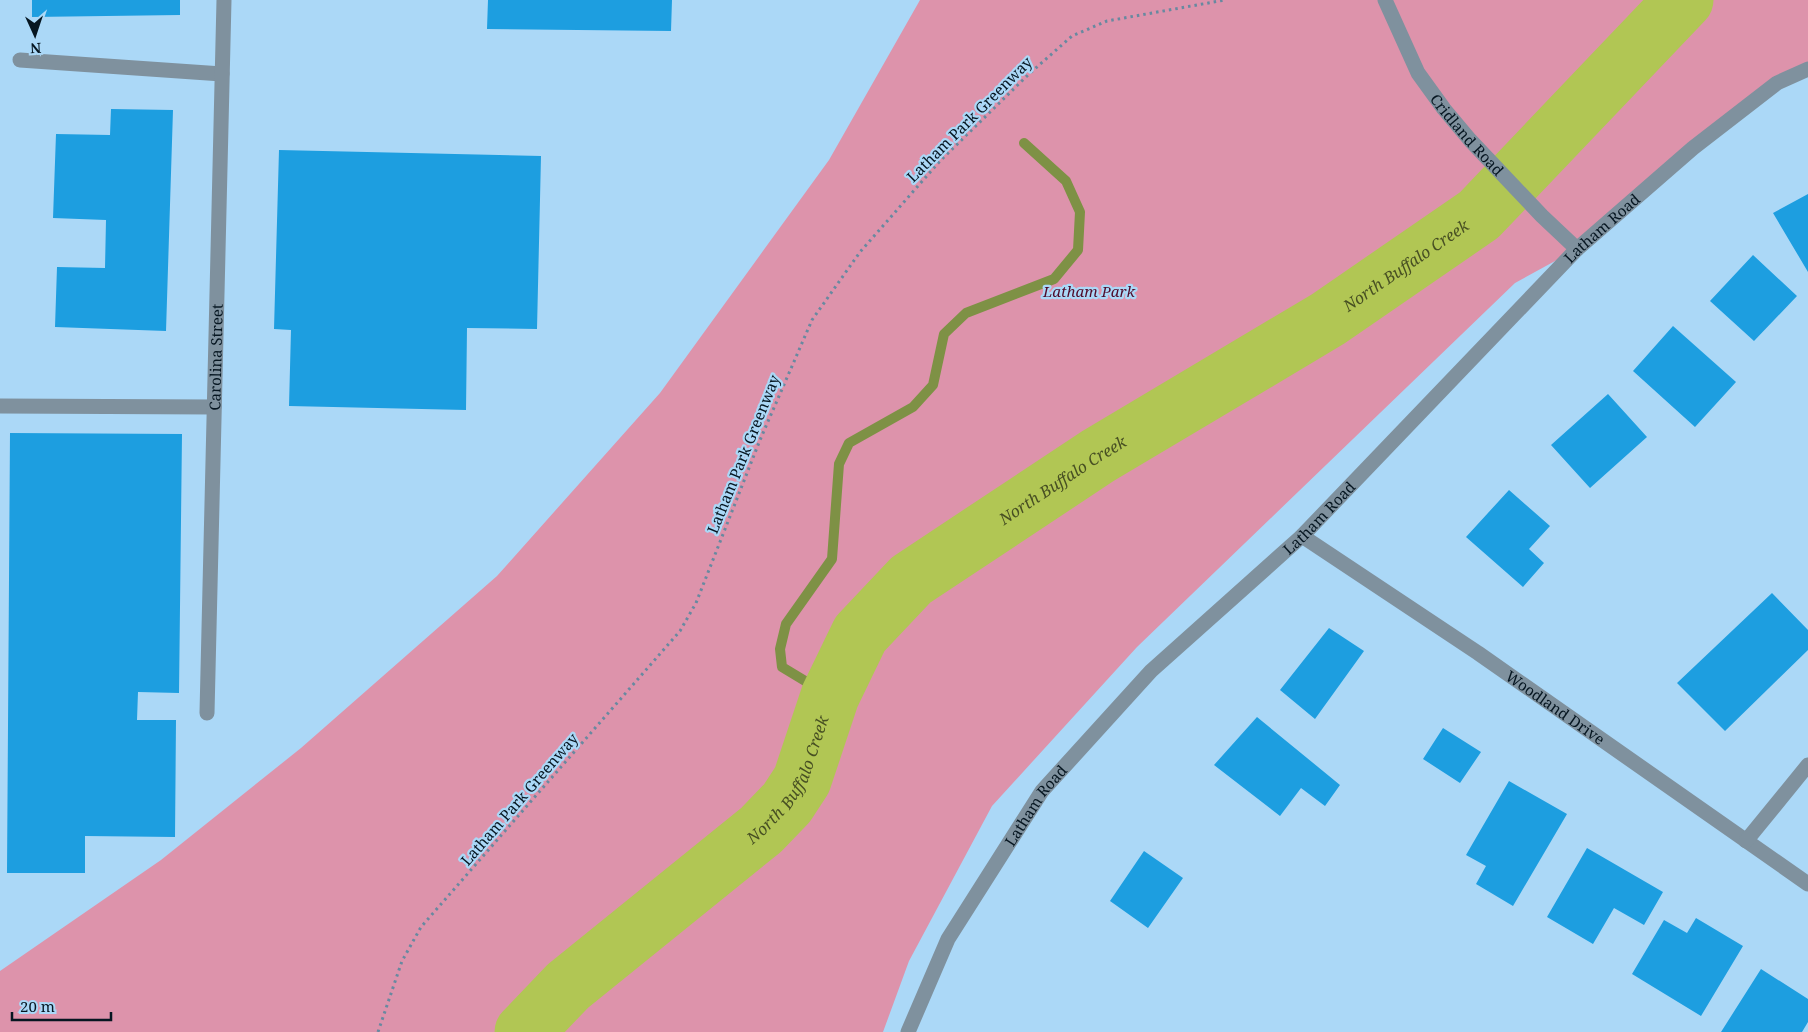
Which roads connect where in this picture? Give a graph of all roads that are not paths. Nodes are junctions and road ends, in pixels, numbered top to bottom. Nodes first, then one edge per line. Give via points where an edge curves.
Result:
1 (224, 0) edge
2 (1385, 0) edge
3 (20, 60) dead end
4 (1808, 69) edge
5 (222, 74) junction
6 (1577, 249) junction
7 (0, 406) edge
8 (214, 407) junction
9 (1302, 536) junction
10 (207, 713) dead end
11 (1808, 765) edge
12 (1746, 841) junction
13 (1808, 884) edge
14 (908, 1032) edge

1 - 5 street, Carolina Street
2 - 6 street, Cridland Road via 1418,73 1470,140
3 - 5 street
4 - 6 street, Latham Road via 1777,83 1708,136
5 - 8 street, Carolina Street
6 - 9 street, Latham Road
7 - 8 street
8 - 10 street, Carolina Street
9 - 12 street, Woodland Drive via 1478,652
9 - 14 street, Latham Road via 1151,671 1042,791 948,939
11 - 12 street
12 - 13 street, Woodland Drive

